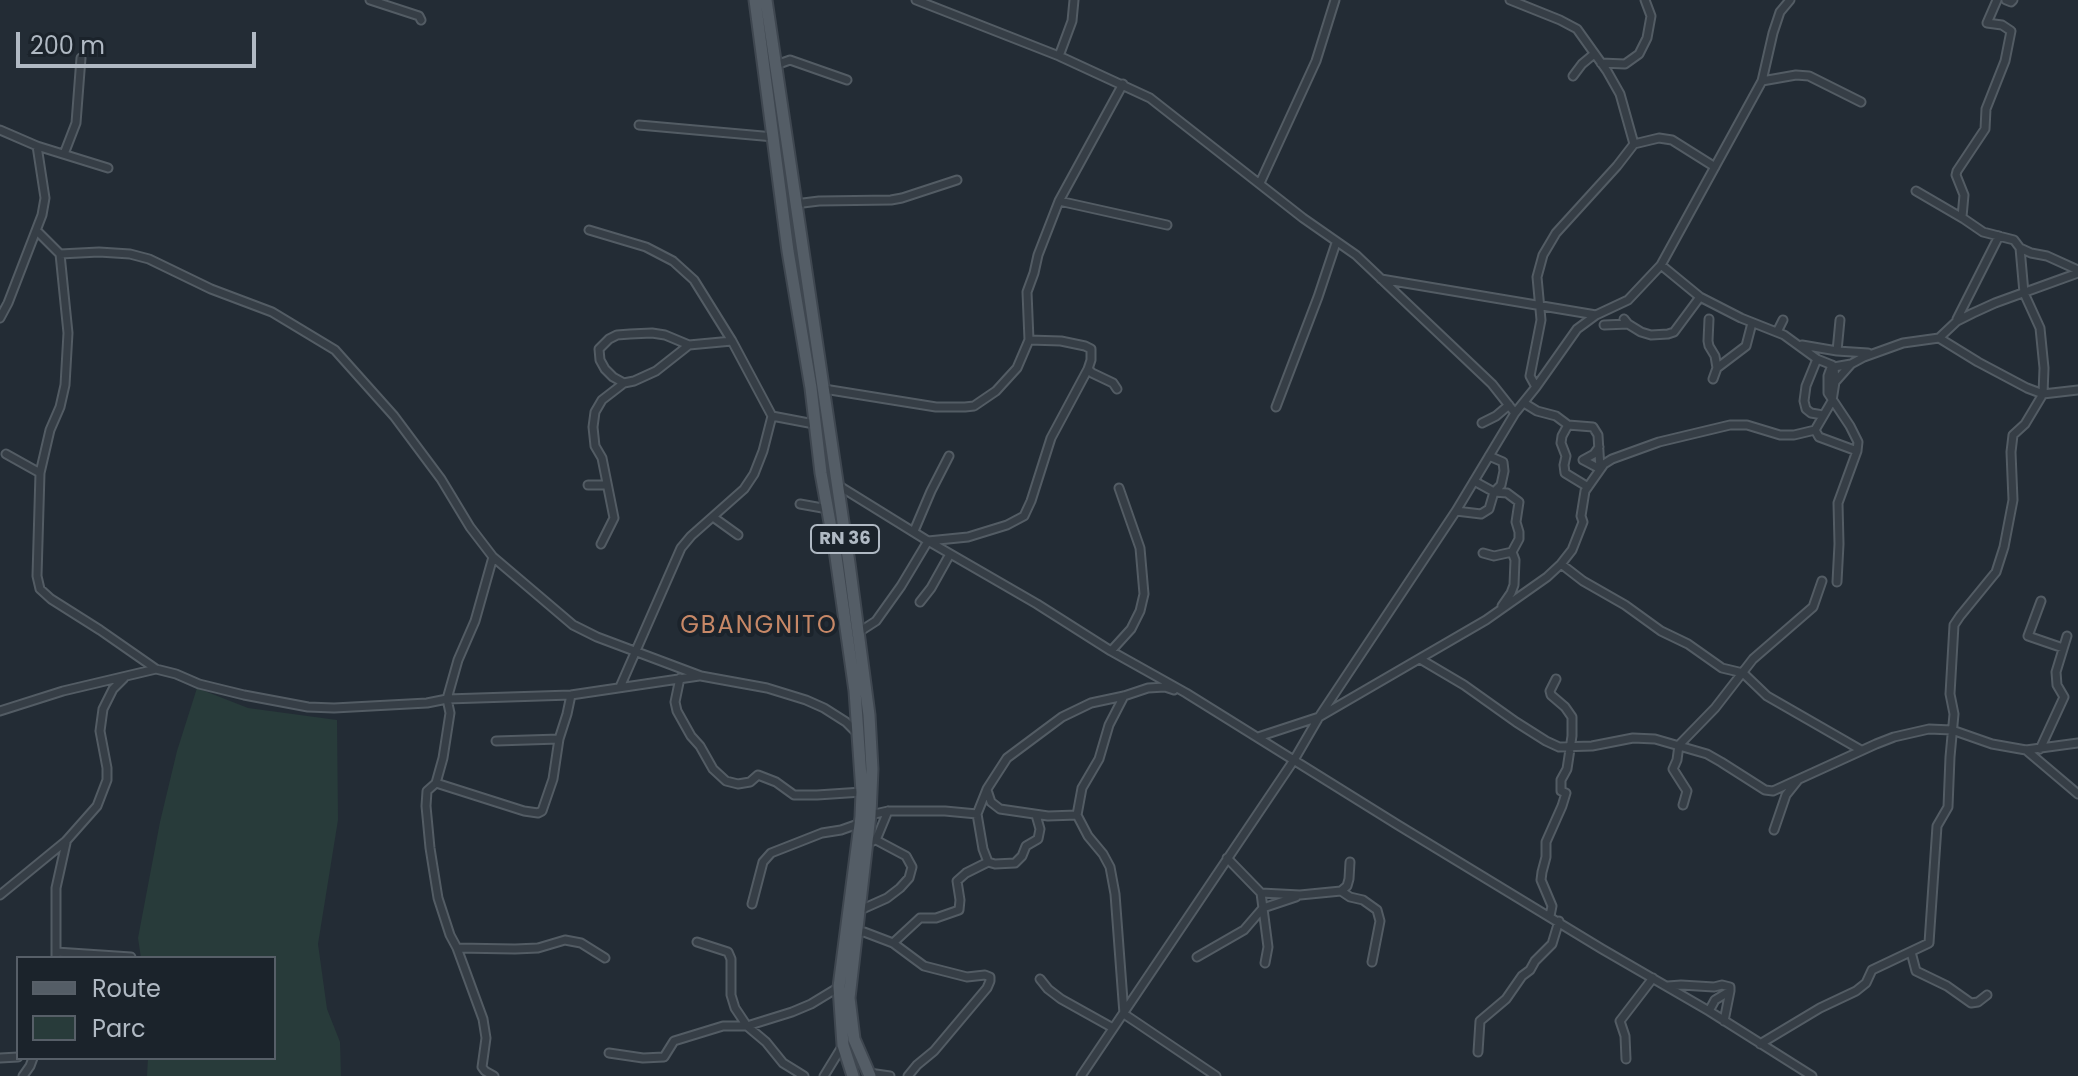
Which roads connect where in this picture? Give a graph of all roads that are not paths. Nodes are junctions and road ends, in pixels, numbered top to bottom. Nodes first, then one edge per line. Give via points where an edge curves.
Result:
1 (370, 0) edge
2 (755, 0) edge
3 (766, 0) edge
4 (916, 0) edge
5 (1074, 0) edge
6 (1335, 0) edge
7 (1510, 0) edge
8 (1645, 0) edge
9 (1790, 0) edge
10 (1997, 0) edge
11 (2006, 0) edge
12 (2013, 0) edge
13 (421, 20) dead end
14 (1594, 54) junction
15 (1059, 56) junction
16 (81, 58) dead end
17 (1601, 63) junction
18 (776, 65) junction
19 (1573, 76) dead end
20 (847, 80) dead end
21 (1762, 81) junction
22 (1123, 84) junction
23 (1861, 102) dead end
24 (639, 125) dead end
25 (0, 130) edge
26 (774, 137) junction
27 (1634, 144) junction
28 (37, 146) junction
29 (64, 154) junction
30 (1715, 167) junction
31 (108, 168) dead end
32 (957, 180) dead end
33 (1260, 183) junction
34 (1916, 191) dead end
35 (1059, 201) junction
36 (795, 204) junction
37 (1962, 217) junction
38 (1167, 225) dead end
39 (589, 230) dead end
40 (37, 231) junction
41 (1999, 236) junction
42 (1336, 243) junction
43 (2020, 248) junction
44 (60, 254) junction
45 (1661, 265) junction
46 (2078, 272) edge
47 (1380, 278) junction
48 (2024, 293) junction
49 (1700, 297) junction
50 (1539, 305) junction
51 (1596, 315) junction
52 (0, 318) edge
53 (1709, 319) dead end
54 (1783, 320) dead end
55 (1840, 320) dead end
56 (1957, 321) junction
57 (1752, 323) junction
58 (1604, 325) dead end
59 (1777, 332) junction
60 (1939, 338) junction
61 (1029, 340) junction
62 (732, 341) junction
63 (689, 345) junction
64 (1799, 345) junction
65 (1837, 351) junction
66 (1871, 354) junction
67 (1817, 359) junction
68 (1851, 364) junction
69 (1833, 366) junction
70 (1717, 368) junction
71 (1088, 369) junction
72 (1713, 379) dead end
73 (1835, 382) junction
74 (624, 383) junction
75 (1536, 387) junction
76 (824, 389) junction
77 (1117, 389) dead end
78 (2078, 390) edge
79 (2043, 394) junction
80 (1832, 401) junction
81 (1524, 403) junction
82 (1509, 405) junction
83 (1276, 407) dead end
84 (1515, 413) junction
85 (1823, 415) junction
86 (772, 416) junction
87 (1482, 423) dead end
88 (814, 424) junction
89 (1568, 425) junction
90 (1815, 430) junction
91 (1599, 447) junction
92 (1857, 451) junction
93 (6, 454) dead end
94 (949, 456) dead end
95 (1489, 456) junction
96 (1600, 469) junction
97 (40, 473) junction
98 (1474, 481) junction
99 (836, 484) junction
100 (588, 485) dead end
101 (607, 485) junction
102 (1588, 487) junction
103 (1119, 488) dead end
104 (1494, 492) junction
105 (852, 496) junction
106 (800, 504) dead end
107 (834, 506) junction
108 (1456, 511) junction
109 (713, 517) junction
110 (914, 531) junction
111 (738, 535) dead end
112 (928, 541) junction
113 (601, 544) dead end
114 (1512, 552) junction
115 (1483, 553) dead end
116 (950, 554) junction
117 (493, 557) junction
118 (1561, 564) junction
119 (1822, 581) dead end
120 (1837, 582) dead end
121 (1532, 588) junction
122 (1511, 593) junction
123 (2041, 601) dead end
124 (920, 602) dead end
125 (1486, 620) junction
126 (859, 632) junction
127 (2067, 636) dead end
128 (2063, 648) junction
129 (635, 650) junction
130 (1111, 651) junction
131 (1420, 659) junction
132 (156, 669) junction
133 (1743, 673) junction
134 (126, 676) junction
135 (701, 676) junction
136 (680, 678) junction
137 (1556, 679) dead end
138 (620, 687) junction
139 (1186, 693) junction
140 (571, 695) junction
141 (1124, 696) junction
142 (447, 699) junction
143 (0, 711) edge
144 (1319, 717) junction
145 (1952, 730) junction
146 (858, 734) junction
147 (1258, 737) junction
148 (559, 739) junction
149 (496, 741) dead end
150 (2078, 743) edge
151 (1679, 745) junction
152 (1570, 746) junction
153 (2040, 749) junction
154 (1861, 750) junction
155 (2026, 750) junction
156 (1294, 760) junction
157 (1799, 779) junction
158 (436, 783) junction
159 (987, 789) junction
160 (862, 792) junction
161 (2078, 793) edge
162 (1683, 805) dead end
163 (888, 811) junction
164 (977, 814) junction
165 (1036, 815) junction
166 (1077, 815) junction
167 (866, 816) junction
168 (1774, 830) dead end
169 (66, 841) junction
170 (871, 842) junction
171 (1227, 858) junction
172 (988, 862) junction
173 (1350, 862) dead end
174 (1341, 891) junction
175 (1261, 893) junction
176 (0, 895) edge
177 (1300, 895) junction
178 (752, 904) dead end
179 (1263, 908) junction
180 (858, 911) junction
181 (1550, 916) junction
182 (1559, 921) junction
183 (856, 933) junction
184 (697, 942) dead end
185 (893, 943) junction
186 (457, 948) junction
187 (1911, 952) junction
188 (56, 955) edge
189 (94, 956) edge
190 (1197, 957) dead end
191 (605, 958) dead end
192 (1372, 962) dead end
193 (1265, 963) dead end
194 (1653, 978) junction
195 (1040, 979) dead end
196 (1666, 986) junction
197 (839, 987) junction
198 (1730, 991) junction
199 (1987, 995) dead end
200 (1709, 1011) junction
201 (1124, 1014) junction
202 (1724, 1021) junction
203 (747, 1026) junction
204 (1113, 1028) junction
205 (1760, 1044) junction
206 (843, 1045) junction
207 (1478, 1052) dead end
208 (609, 1053) dead end
209 (1626, 1059) dead end
210 (32, 1062) edge
211 (870, 1074) edge
212 (23, 1076) edge
213 (30, 1076) edge
214 (494, 1076) edge
215 (804, 1076) edge
216 (824, 1076) edge
217 (853, 1076) edge
218 (890, 1076) edge
219 (908, 1076) edge
220 (1081, 1076) edge
221 (1216, 1076) edge
222 (1812, 1076) edge

1 - 13 street
2 - 26 main road, RN 36
3 - 18 main road, RN 36
4 - 15 street
5 - 15 street
6 - 33 street via 1316,61
7 - 14 street via 1577,29
8 - 17 street via 1651,16 1639,54 1625,64
9 - 21 street via 1780,12
10 - 37 street via 1987,23 2011,31 1986,109 1985,129 1957,171 1964,195
11 - 12 street
14 - 17 street
14 - 19 street
15 - 22 street
16 - 29 street via 76,123
17 - 27 street via 1620,94
18 - 20 street via 790,60
18 - 36 main road, RN 36
21 - 23 street via 1809,76
21 - 30 street
22 - 33 street via 1150,98
22 - 35 street
24 - 26 street
25 - 28 street
26 - 88 main road, RN 36
27 - 30 street via 1672,140
27 - 50 street via 1543,255 1537,277
28 - 29 street
28 - 40 street via 45,198
29 - 31 street
30 - 45 street
32 - 36 street via 891,200
33 - 42 street
34 - 37 street
35 - 38 street
35 - 61 street via 1027,292
36 - 76 main road, RN 36
37 - 41 street
39 - 62 street via 673,261 694,280
40 - 44 street
40 - 52 street
41 - 43 street
41 - 56 street
42 - 47 street
42 - 83 street
43 - 46 street
43 - 48 street
44 - 97 street via 68,333 65,385
44 - 117 street via 99,252 149,259 272,312 335,350 394,416
45 - 49 street
45 - 51 street via 1628,300
46 - 48 street
47 - 50 street
47 - 82 street
48 - 56 street
48 - 79 street via 2040,328
49 - 57 street
49 - 58 street via 1674,332 1651,335 1626,322
50 - 51 street
50 - 75 street via 1530,376
51 - 75 street via 1577,329
53 - 70 street via 1708,341
54 - 59 street
55 - 65 street
56 - 60 street
57 - 59 street
57 - 70 street via 1746,346
59 - 64 street
60 - 66 street
60 - 79 street
61 - 71 street via 1085,346 1092,352
61 - 76 street via 1017,368 974,406 936,407
62 - 63 street
62 - 86 street
63 - 74 street via 656,371
63 - 74 street via 652,333 609,339 599,349 600,360
64 - 65 street
64 - 67 street
65 - 66 street
66 - 68 street
67 - 69 street
67 - 85 street via 1804,401 1811,413
68 - 69 street
68 - 73 street
69 - 73 street
69 - 80 street via 1827,384
70 - 72 street
71 - 77 street
71 - 112 street via 1051,438 1024,516 968,537
73 - 80 street
74 - 101 street via 595,412 595,446
75 - 81 street
76 - 99 main road, RN 36
78 - 79 street
79 - 145 street via 2013,435 2013,500 1996,572 1954,625
80 - 85 street
80 - 92 street via 1854,433
81 - 84 street
81 - 89 street
82 - 84 street
82 - 87 street
84 - 95 street
85 - 90 street
86 - 88 street
86 - 109 street via 754,474
88 - 107 main road, RN 36 via 821,473
89 - 91 street via 1593,427
89 - 102 street via 1561,443 1565,473
90 - 92 street via 1819,437
90 - 96 street via 1780,435 1730,425 1659,442 1612,459
91 - 96 street
91 - 96 street via 1583,460
92 - 120 street via 1838,503
93 - 97 street
94 - 110 street
95 - 98 street
95 - 104 street via 1503,462 1501,485
96 - 102 street
97 - 132 street via 40,589
98 - 104 street
98 - 108 street
99 - 105 street
99 - 107 main road, RN 36
100 - 101 street
101 - 113 street via 614,518
102 - 118 street via 1583,522
103 - 130 street via 1140,548 1144,594 1131,629
104 - 108 street via 1489,509 1481,514
104 - 114 street via 1519,502 1519,539
105 - 107 street
105 - 110 street
106 - 107 street
107 - 126 main road, RN 36
107 - 146 main road, RN 36
108 - 144 street
109 - 111 street
109 - 129 street via 681,548
110 - 112 street
112 - 116 street
112 - 126 street via 876,621
114 - 115 street
114 - 122 street
116 - 124 street
116 - 130 street
117 - 129 street via 573,625
117 - 142 street
118 - 121 street
118 - 133 street via 1722,668
119 - 133 street via 1813,607
121 - 122 street
121 - 125 street
122 - 125 street
123 - 128 street via 2028,636
125 - 131 street
126 - 167 main road, RN 36 via 872,769
127 - 128 street
128 - 153 street via 2056,672 2064,697
129 - 135 street
129 - 138 street
130 - 139 street
131 - 144 street
131 - 152 street via 1546,741
132 - 134 street
132 - 142 street via 199,684 308,707
133 - 151 street
133 - 154 street via 1767,696
134 - 143 street
134 - 169 street via 103,709 105,790
135 - 136 street
135 - 146 street via 806,700
136 - 138 street
136 - 160 street via 677,711 726,781 750,782 758,775 794,795
137 - 152 street via 1550,691 1572,717
138 - 140 street
139 - 141 street via 1165,687
139 - 147 street
140 - 142 street
140 - 148 street
141 - 159 street via 1062,717 1007,758
141 - 166 street via 1082,788
142 - 158 street via 450,713
144 - 147 street
144 - 156 street
145 - 154 street via 1912,732
145 - 155 street
145 - 187 street via 1948,807 1937,826 1929,943
146 - 160 main road, RN 36
147 - 156 street
148 - 149 street
148 - 158 street via 551,787 538,813
150 - 153 street
151 - 152 street via 1633,738
151 - 157 street via 1707,754 1765,790
151 - 162 street via 1673,769 1687,791
152 - 181 street via 1561,780 1566,793 1546,842 1541,880 1552,906
153 - 155 street
154 - 157 street
155 - 161 street
156 - 171 street
156 - 181 street
157 - 168 street via 1786,795
158 - 186 street via 427,791 426,806 434,880
159 - 164 street
159 - 165 street via 1000,809
160 - 167 main road, RN 36
163 - 164 street
163 - 167 street
163 - 170 street
164 - 172 street
165 - 166 street
165 - 172 street via 1038,839 1015,863
166 - 201 street via 1110,867
167 - 170 main road, RN 36
167 - 178 street via 858,824 771,853 763,862
167 - 197 main road, RN 36
169 - 176 street
169 - 188 street via 56,888
170 - 180 main road, RN 36
170 - 180 street via 906,856 912,867 900,888
171 - 175 street
171 - 201 street
172 - 185 street via 957,881 959,910 920,918
173 - 174 street via 1347,886
174 - 177 street
174 - 192 street via 1377,910 1380,921
175 - 177 street
175 - 179 street
177 - 179 street
179 - 190 street via 1244,930
179 - 193 street
180 - 183 main road, RN 36
181 - 182 street
182 - 194 street
182 - 207 street via 1552,944 1480,1021
183 - 185 street
183 - 211 main road, RN 36 via 851,1024
184 - 203 street via 728,952 731,995
185 - 219 street via 924,966 990,977 989,986
186 - 191 street via 538,948 565,940
186 - 214 street via 483,1019 482,1067
187 - 199 street via 1916,971 1971,1003
187 - 205 street via 1872,970 1856,991
188 - 189 street
194 - 196 street
194 - 209 street via 1620,1021
195 - 204 street via 1061,999
196 - 198 street via 1722,985
196 - 200 street
197 - 203 street via 811,1004
197 - 206 main road, RN 36
198 - 200 street
198 - 202 street
200 - 202 street
201 - 204 street
201 - 221 street
202 - 205 street
203 - 208 street via 723,1026 674,1041 664,1057 656,1059
203 - 215 street via 783,1063
204 - 220 street
205 - 222 street
206 - 216 street
206 - 217 main road, RN 36
210 - 212 street
210 - 213 street
211 - 218 street

